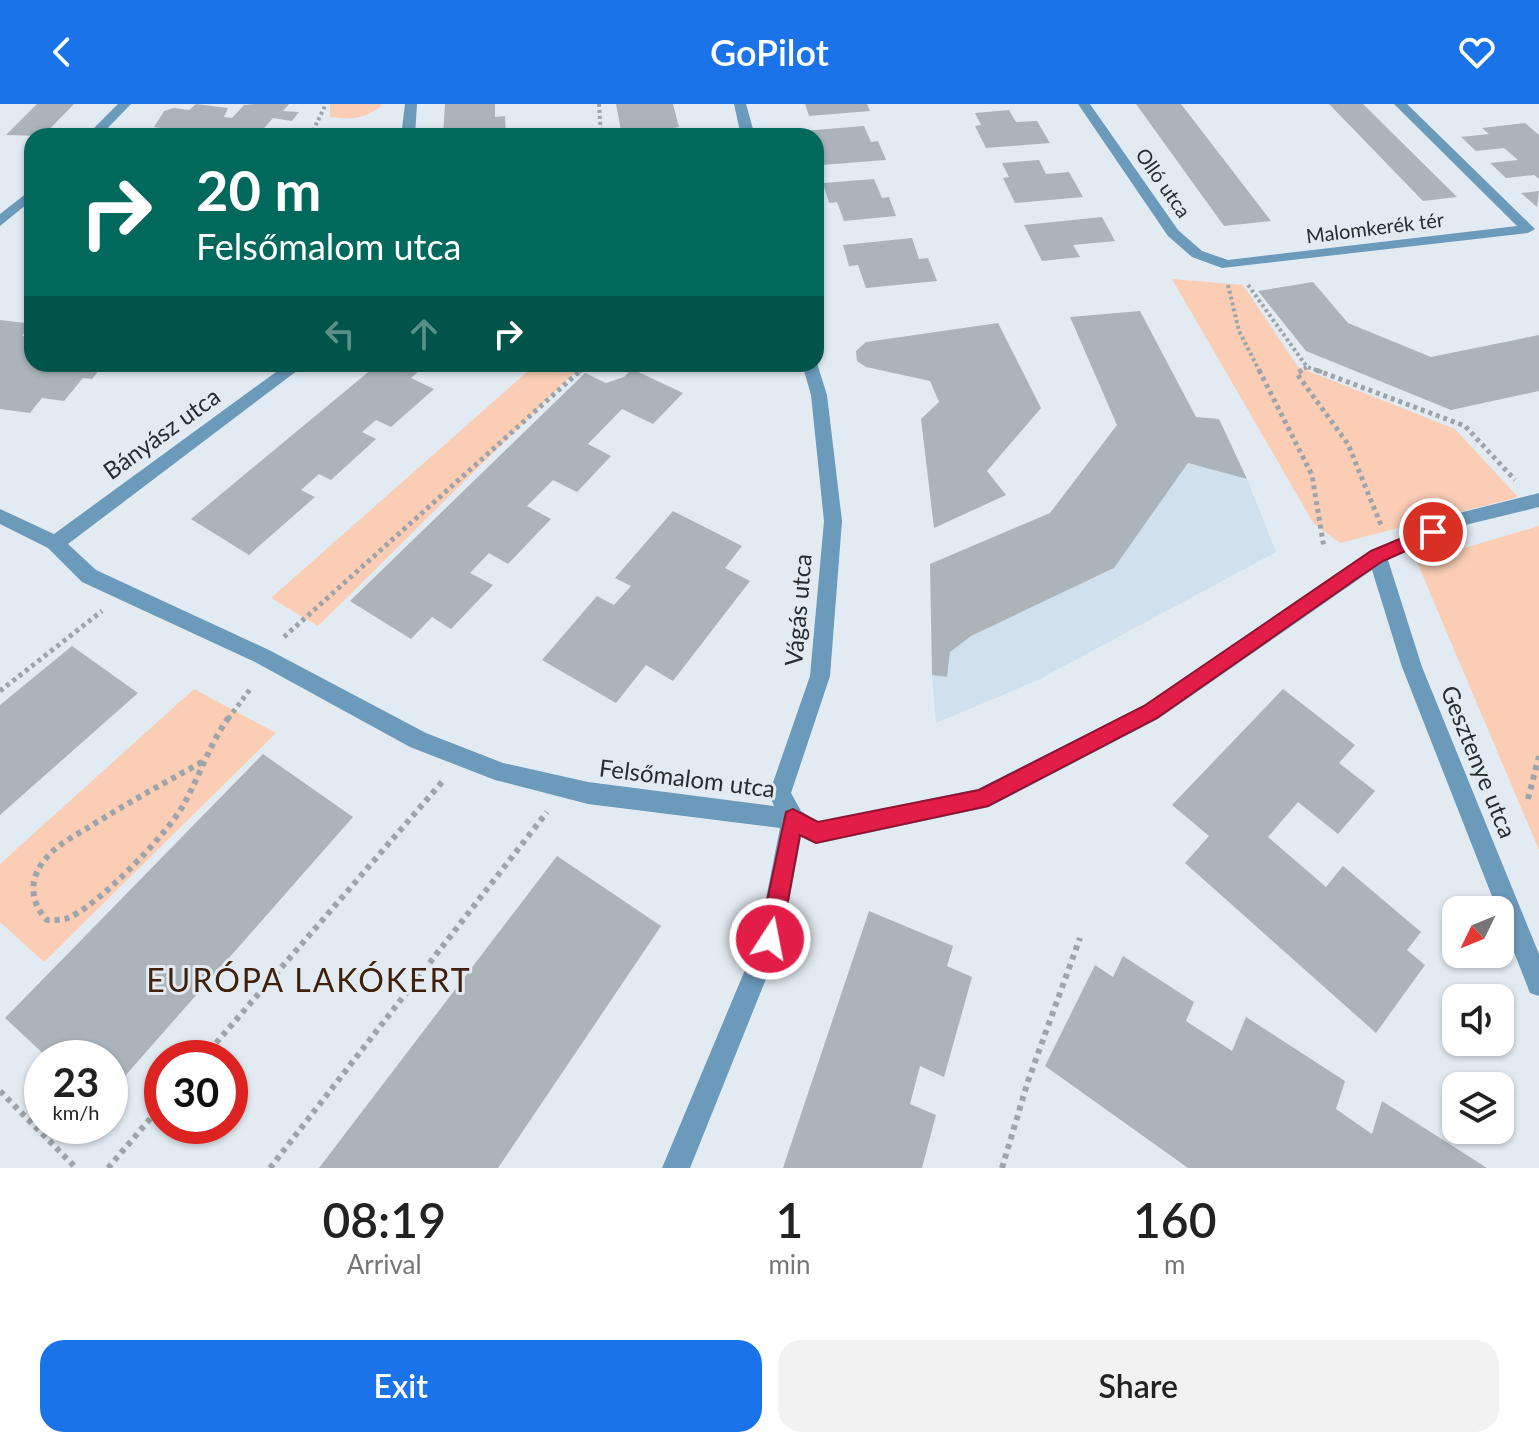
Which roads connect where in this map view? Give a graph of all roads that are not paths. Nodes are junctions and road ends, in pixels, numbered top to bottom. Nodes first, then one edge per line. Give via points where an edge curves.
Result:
1 (125, 104) edge
2 (411, 104) edge
3 (740, 104) edge
4 (1084, 104) edge
5 (1400, 104) edge
6 (101, 128) edge
7 (409, 128) edge
8 (746, 128) edge
9 (24, 200) edge
10 (2, 218) edge
11 (1226, 264) joint
12 (287, 372) edge
13 (812, 372) edge
14 (1537, 500) edge
15 (0, 516) edge
16 (55, 543) junction
17 (1377, 556) junction
18 (793, 819) junction
19 (1539, 984) edge
20 (676, 1168) edge

1 - 6 street
2 - 7 street
3 - 8 street
4 - 11 street, Olló utca via 1173,233 1197,254
5 - 11 street, Malomkerék tér via 1528,229
9 - 10 street
12 - 16 street, Bányász utca
13 - 18 street, Vágás utca via 833,521 820,676 780,794
14 - 17 street, Felsőmalom utca via 1461,519
15 - 16 street, Felsőmalom utca
16 - 18 street, Felsőmalom utca via 89,576 262,656 418,740 503,773 588,793
17 - 18 street, Felsőmalom utca via 1151,712 981,799 816,833
17 - 19 street, Gesztenye utca via 1412,667
18 - 20 street, Vágás utca via 770,939

